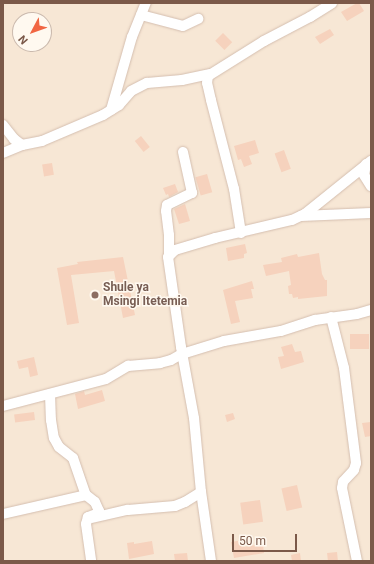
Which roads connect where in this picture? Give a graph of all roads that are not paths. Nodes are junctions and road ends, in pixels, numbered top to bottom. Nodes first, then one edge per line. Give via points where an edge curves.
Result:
1 (146, 3) edge
2 (332, 3) edge
3 (320, 7) edge
4 (141, 15) junction
5 (198, 18) dead end
6 (210, 74) junction
7 (111, 110) junction
8 (3, 125) edge
9 (22, 145) junction
10 (183, 152) dead end
11 (3, 153) edge
12 (369, 162) edge
13 (371, 186) edge
14 (371, 213) edge
15 (301, 216) junction
16 (241, 233) junction
17 (169, 254) junction
18 (371, 310) edge
19 (331, 317) junction
20 (182, 354) junction
21 (50, 394) junction
22 (3, 406) edge
23 (201, 492) junction
24 (86, 495) junction
25 (3, 514) edge
26 (87, 519) junction
27 (91, 561) edge
28 (212, 561) edge
29 (357, 561) edge

1 - 4 street
2 - 3 street
3 - 6 street
4 - 5 street via 182,26
4 - 7 street
6 - 7 street via 147,83 131,91
6 - 16 street via 207,83 220,143 234,189
7 - 9 street via 42,141
8 - 9 street
9 - 11 street
10 - 17 street via 192,193 167,205
12 - 13 street via 364,175
12 - 15 street
14 - 15 street
15 - 16 street
16 - 17 street via 214,238
17 - 20 street via 167,260
18 - 19 street
19 - 20 street via 314,320 281,332 224,341
19 - 29 street via 344,368 351,413 356,463 354,470 343,482 342,488
20 - 21 street via 152,365 128,366 106,379
20 - 23 street via 194,418
21 - 22 street
21 - 24 street via 54,438 59,447 73,458
23 - 26 street via 175,506 128,510
23 - 28 street
24 - 25 street
24 - 26 street via 95,502 99,511
26 - 27 street

